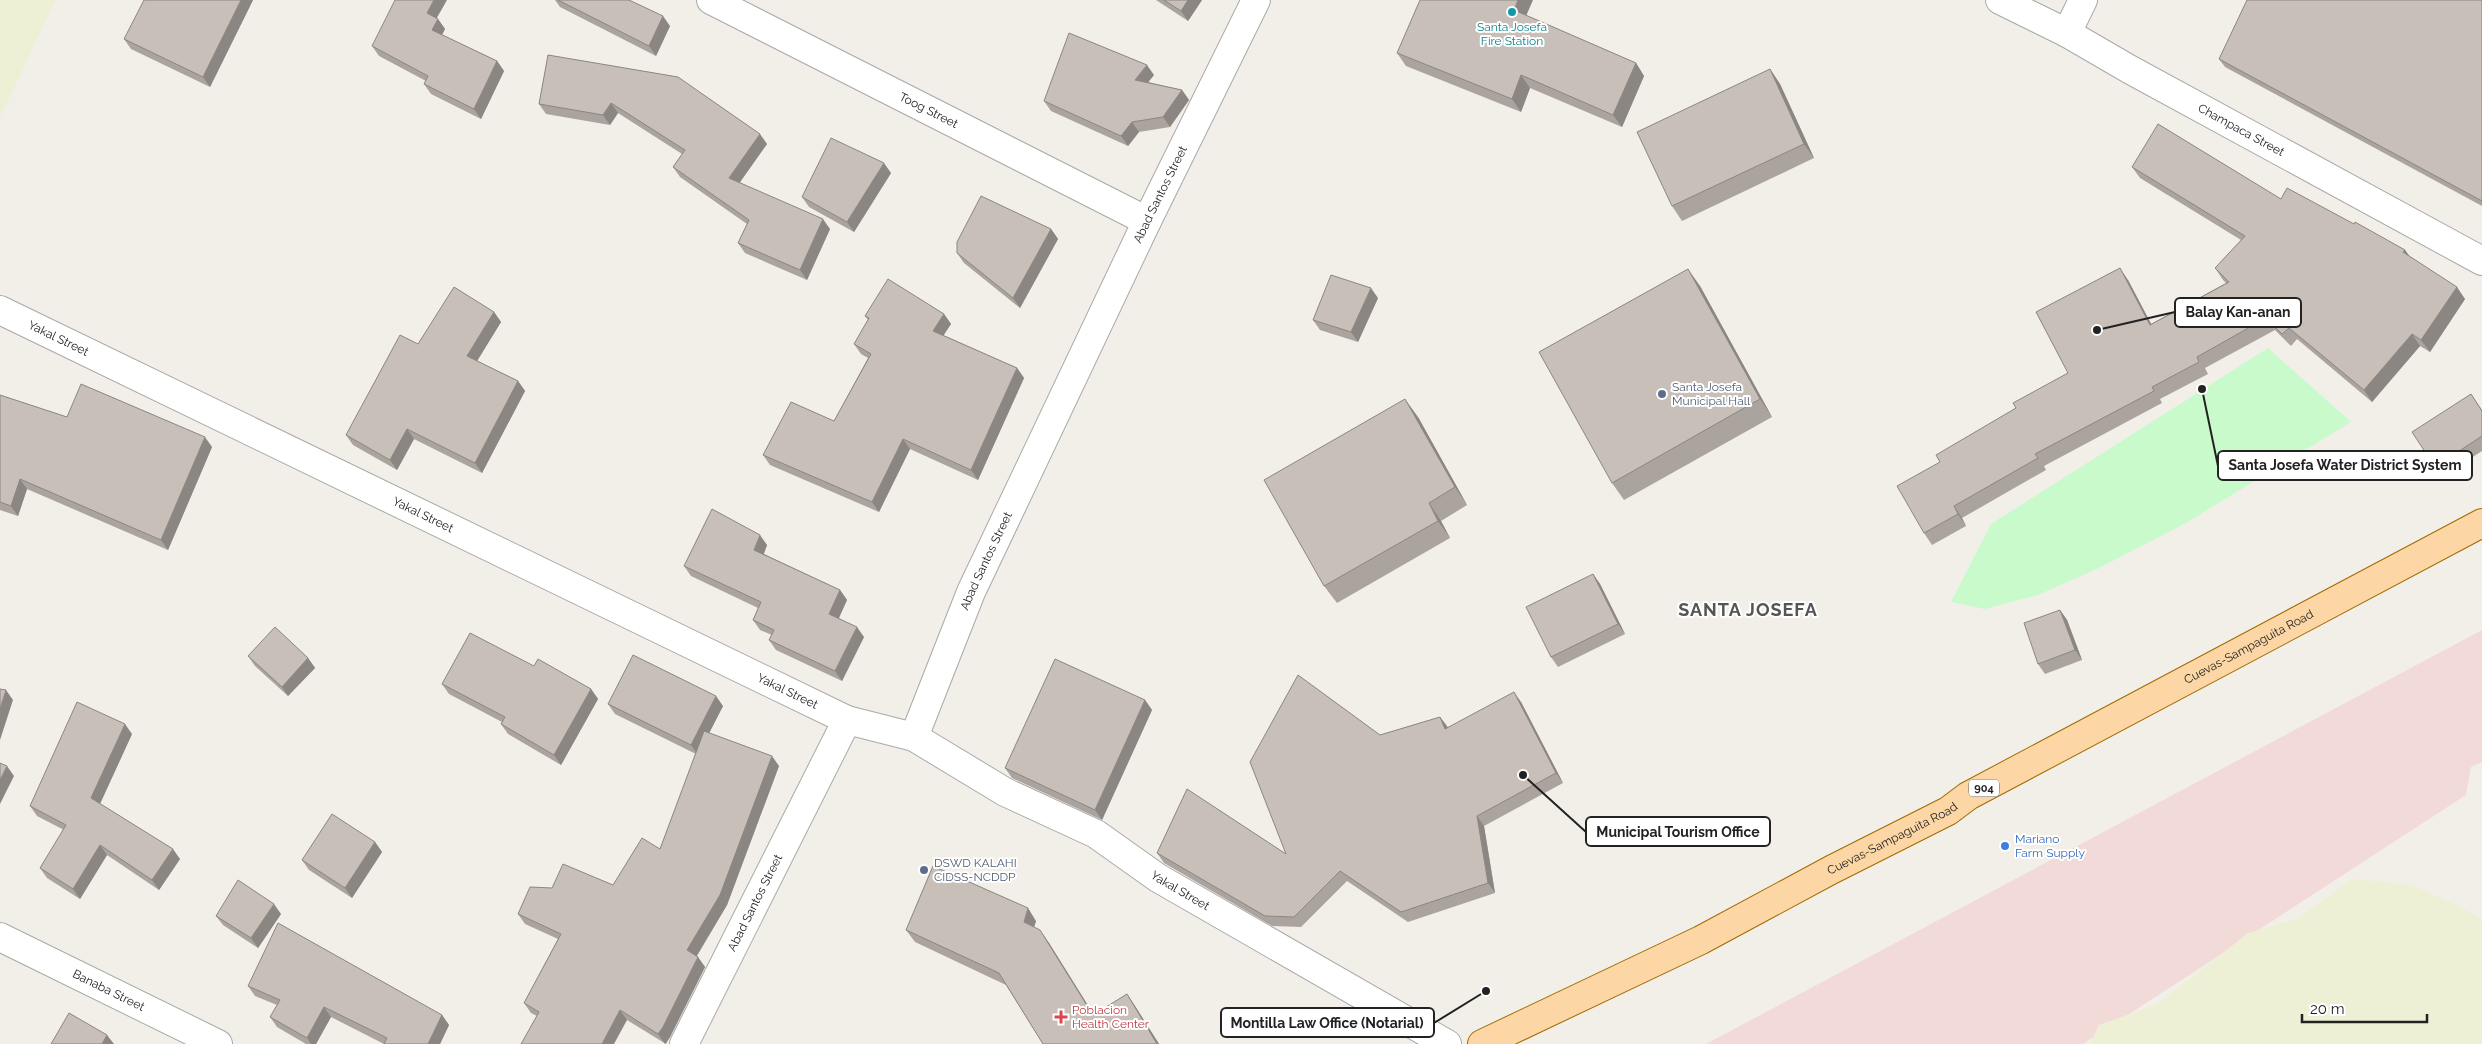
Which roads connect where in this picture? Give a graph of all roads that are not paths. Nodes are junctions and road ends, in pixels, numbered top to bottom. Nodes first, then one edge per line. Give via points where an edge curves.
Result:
1 (711, 0) edge
2 (1256, 0) edge
3 (2000, 0) edge
4 (2083, 0) edge
5 (2067, 33) junction
6 (1147, 221) junction
7 (2482, 261) edge
8 (0, 310) edge
9 (2482, 523) edge
10 (847, 720) junction
11 (914, 737) junction
12 (0, 937) edge
13 (218, 1044) edge
14 (684, 1044) edge
15 (1447, 1044) edge
16 (1482, 1044) edge

1 - 6 street, Toog Street
2 - 6 street, Abad Santos Street
3 - 5 street, Champaca Street
4 - 5 street
5 - 7 street, Champaca Street
6 - 11 street, Abad Santos Street via 971,592
8 - 10 street, Yakal Street
9 - 16 main road, Cuevas-Sampaguita Road / 904 via 1968,796 1948,811 1701,940
10 - 11 street
10 - 14 street, Abad Santos Street
11 - 15 street, Yakal Street via 1005,792 1096,834 1158,878
12 - 13 street, Banaba Street

